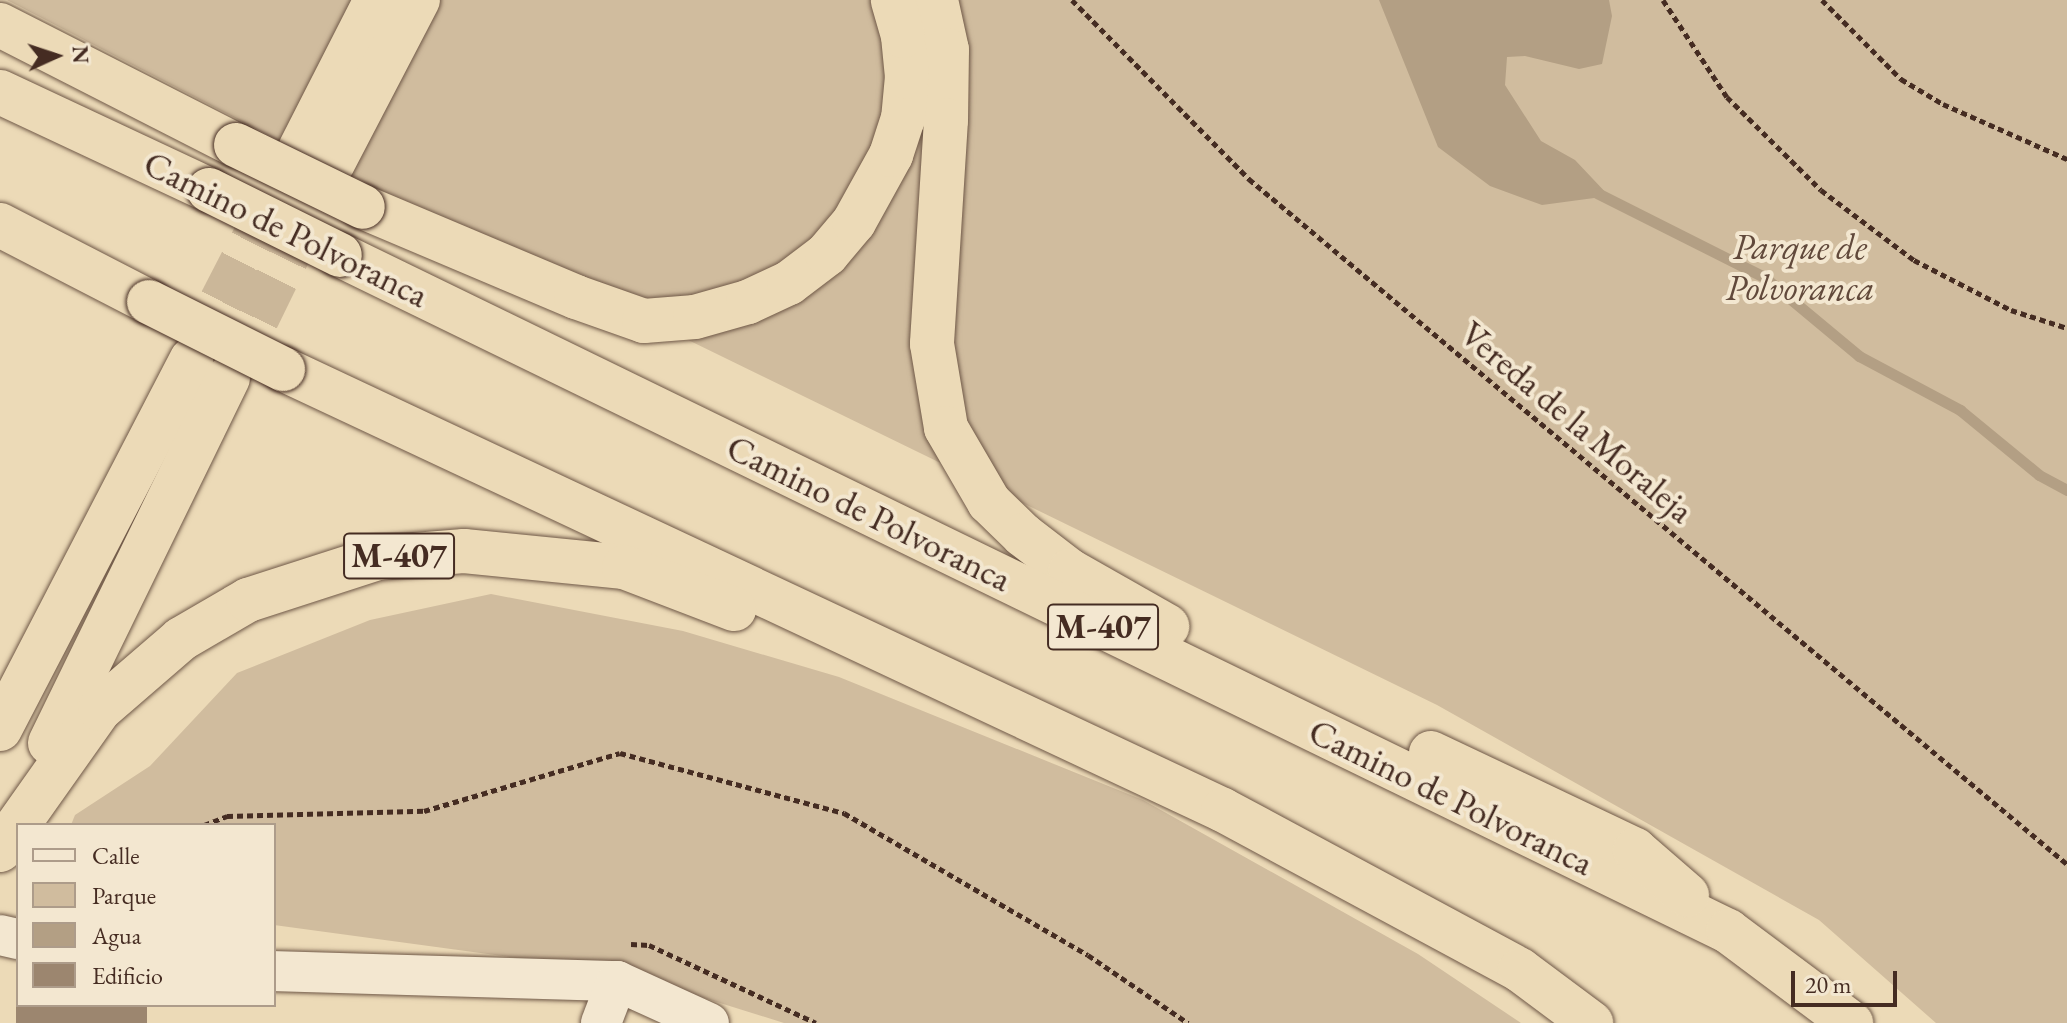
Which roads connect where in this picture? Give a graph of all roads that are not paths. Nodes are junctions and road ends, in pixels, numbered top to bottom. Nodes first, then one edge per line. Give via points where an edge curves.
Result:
1 (376, 0) edge
2 (418, 0) edge
3 (893, 0) edge
4 (936, 0) edge
5 (0, 25) edge
6 (0, 92) edge
7 (0, 225) edge
8 (897, 656) junction
9 (0, 729) edge
10 (18, 823) edge
11 (16, 826) edge
12 (0, 848) edge
13 (1728, 931) junction
14 (276, 971) edge
15 (617, 981) junction
16 (601, 1023) edge
17 (709, 1023) edge
18 (1591, 1023) edge
19 (1851, 1023) edge

1 - 2 highway via 317,156
3 - 5 highway, bridge via 907,77 903,119 891,155 854,222 827,254 789,283 695,317 644,321 363,207
4 - 13 highway, M-407 via 947,50 932,344 946,428 989,502 1070,571 1123,603 1635,850
6 - 13 highway, Camino de Polvoranca / M-407, bridge
7 - 8 highway, M-407, bridge via 283,369
8 - 10 highway, M-407 via 815,641 624,567 464,551 378,558 248,600 181,639 100,709
8 - 18 highway, M-407 via 1223,810 1520,970
9 - 12 highway, M-407 via 210,369
11 - 12 highway, M-407
13 - 19 highway, Camino de Polvoranca / M-407
14 - 15 street
15 - 16 street
15 - 17 street

